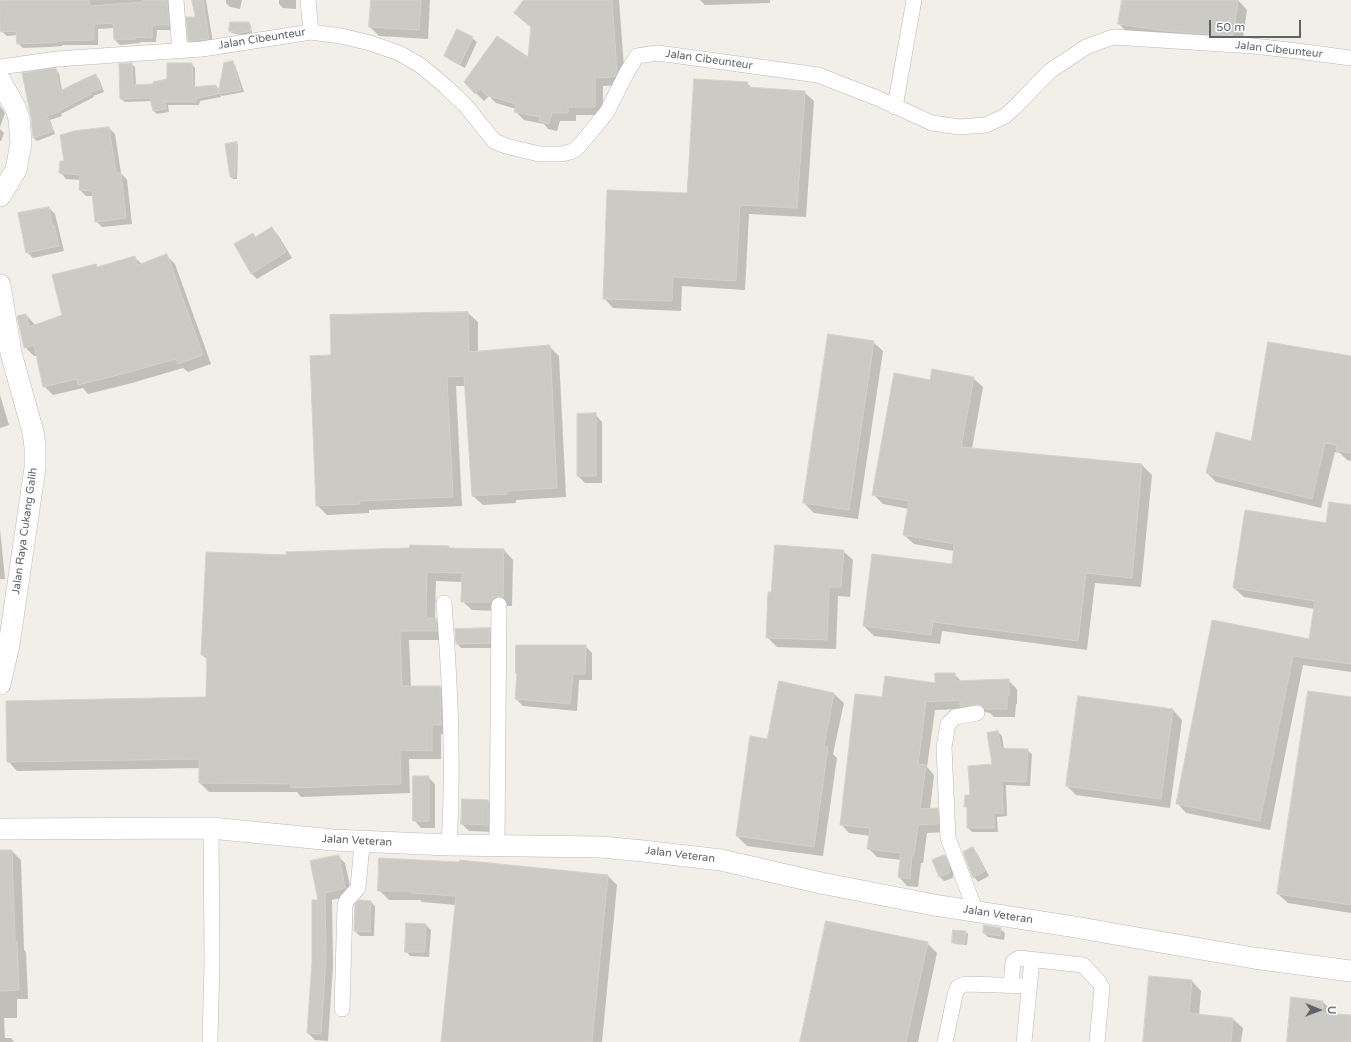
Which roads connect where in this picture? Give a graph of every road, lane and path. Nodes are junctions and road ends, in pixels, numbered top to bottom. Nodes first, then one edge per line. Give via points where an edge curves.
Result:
1 (176, 0) edge
2 (308, 0) edge
3 (914, 0) edge
4 (311, 32) junction
5 (180, 51) junction
6 (1351, 58) edge
7 (0, 67) edge
8 (0, 80) edge
9 (895, 107) junction
10 (0, 196) edge
11 (0, 285) edge
12 (5, 354) edge
13 (444, 603) dead end
14 (498, 605) dead end
15 (0, 684) edge
16 (977, 713) dead end
17 (211, 828) junction
18 (0, 829) edge
19 (364, 842) junction
20 (449, 845) junction
21 (497, 845) junction
22 (976, 912) junction
23 (1032, 959) junction
24 (1351, 971) edge
25 (1011, 986) junction
26 (1030, 986) junction
27 (958, 987) junction
28 (342, 1009) dead end
29 (210, 1042) edge
30 (945, 1042) edge
31 (953, 1042) edge
32 (1024, 1042) edge
33 (1097, 1042) edge

1 - 5 street
2 - 4 street
3 - 9 street
4 - 5 street, Jalan Cibeunteur
4 - 9 street, Jalan Cibeunteur via 370,43 412,59 466,106 494,141 539,154 562,154 573,151 606,112 637,56 658,53 818,75
5 - 7 street, Jalan Cibeunteur via 57,59
6 - 9 street, Jalan Cibeunteur via 1253,46 1113,37 1086,47 1050,71 1016,108 986,125 959,127 932,123
8 - 10 main road via 19,118 21,143 16,170
11 - 12 main road, Jalan Raya Cukang Galih
12 - 15 main road, Jalan Raya Cukang Galih via 33,432 35,468 10,645
13 - 20 street via 452,752
14 - 21 street
16 - 22 street via 955,716 948,724 944,747 948,838
17 - 18 main road, Jalan Veteran
17 - 19 main road, Jalan Veteran
17 - 29 street
19 - 20 main road, Jalan Veteran
19 - 28 street via 358,888 345,905
20 - 21 main road, Jalan Veteran
21 - 22 main road, Jalan Veteran via 601,847 721,860 821,883
22 - 24 main road, Jalan Veteran via 1254,958
23 - 25 street via 1018,958 1013,962
23 - 26 street
23 - 33 street via 1083,965 1099,982 1102,988
25 - 26 street
25 - 27 street via 965,984
26 - 32 street
27 - 30 street
27 - 31 street

